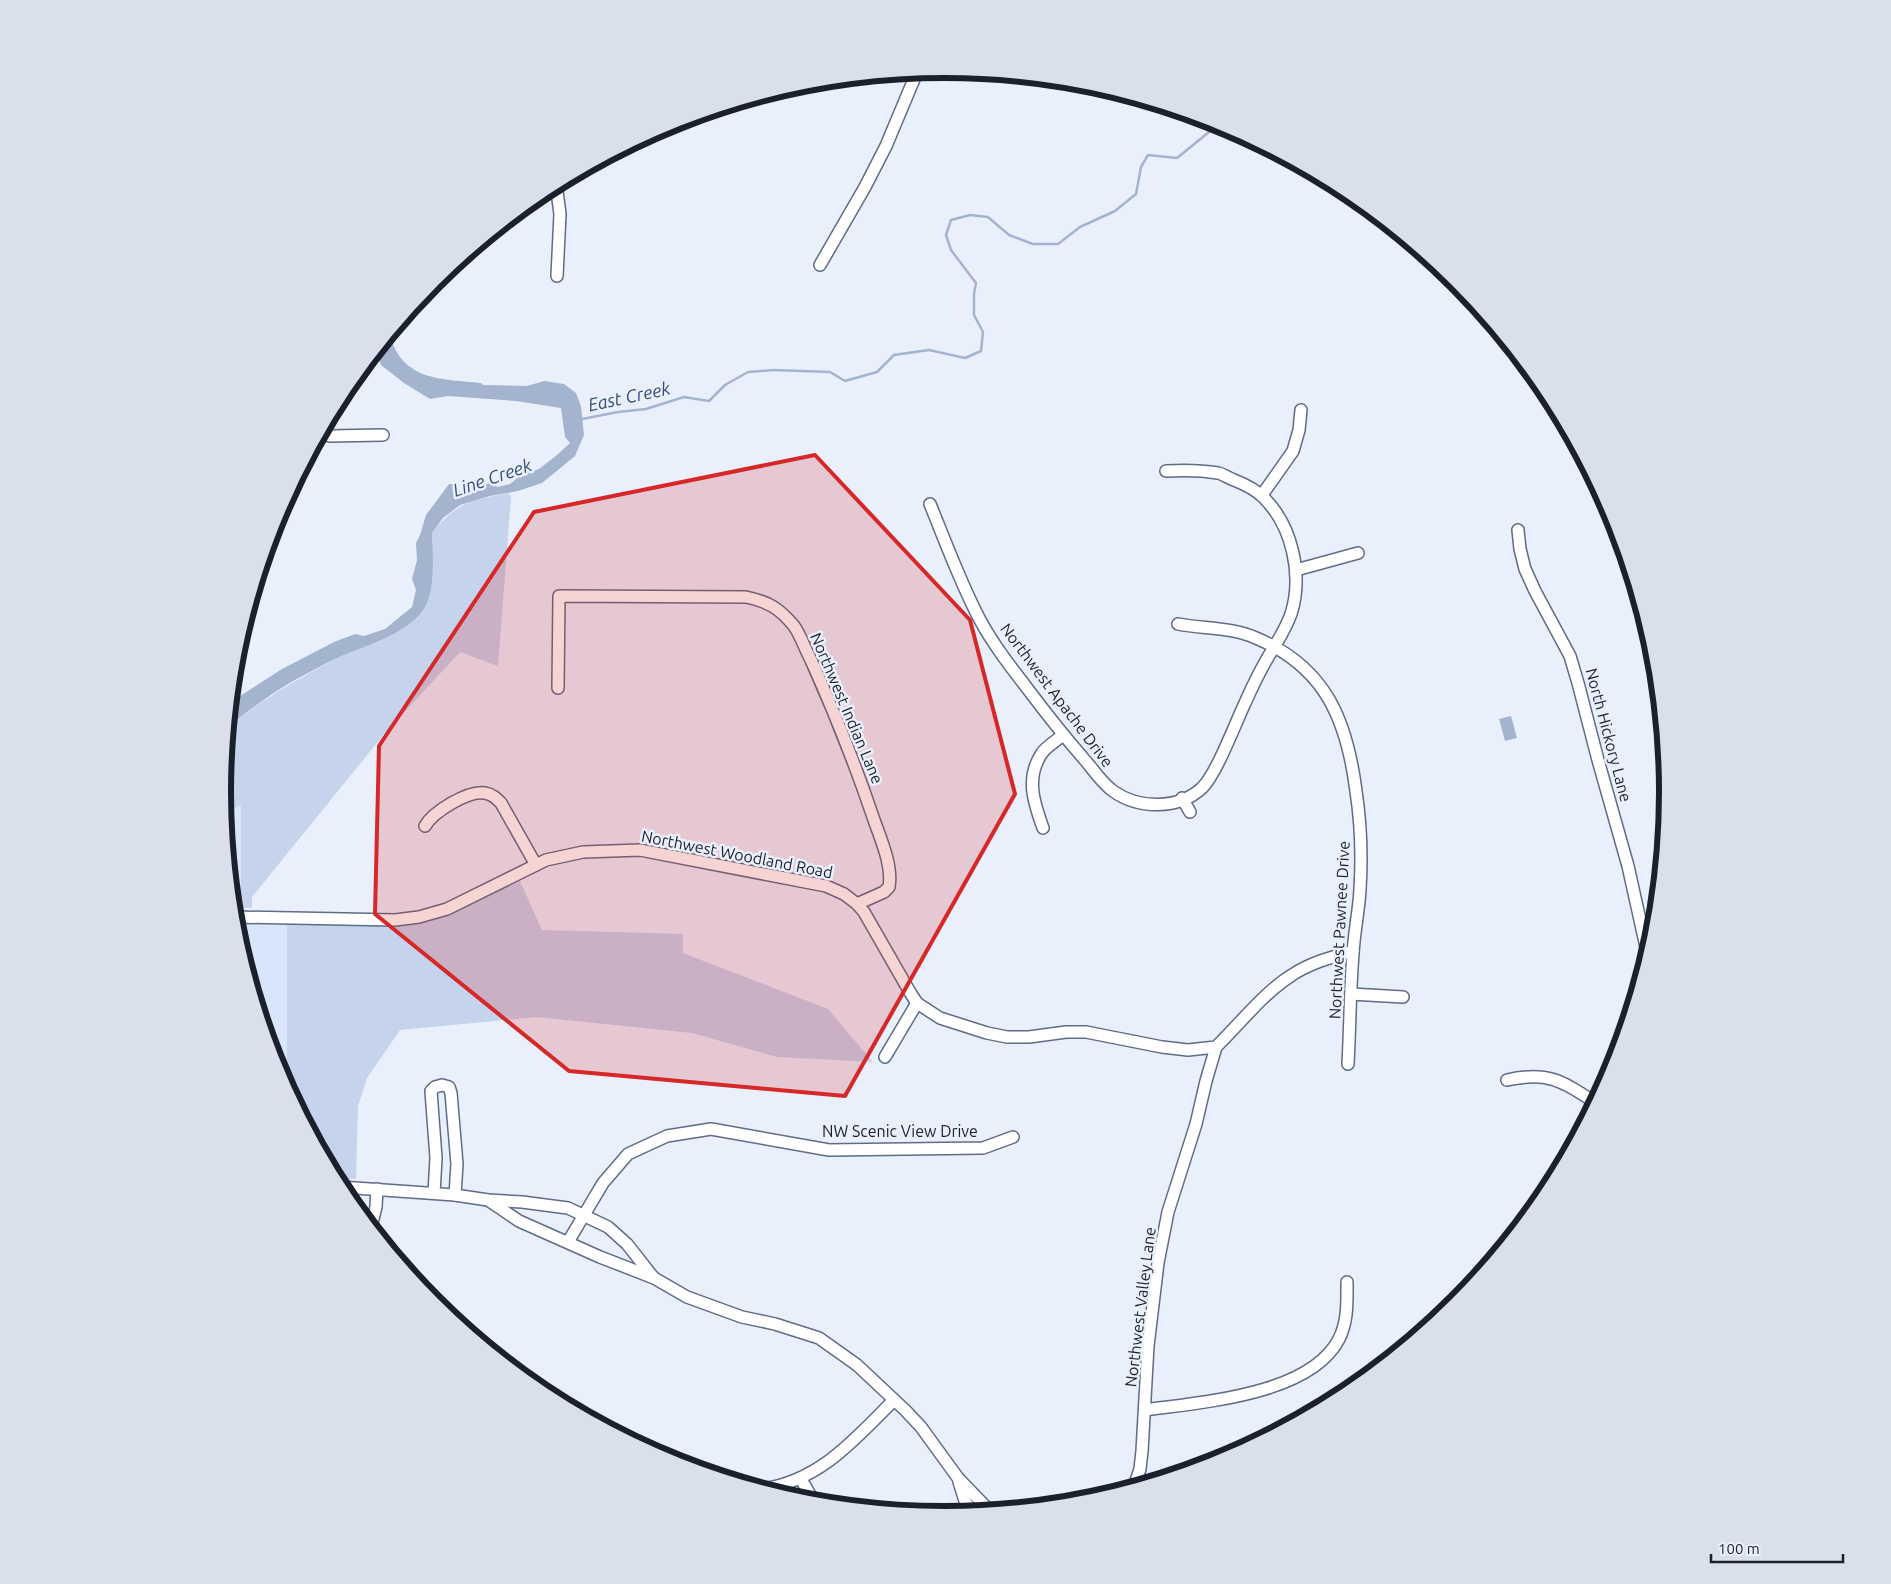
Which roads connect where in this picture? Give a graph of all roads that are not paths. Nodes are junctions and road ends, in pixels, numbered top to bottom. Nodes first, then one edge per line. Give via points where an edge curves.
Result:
1 (914, 79) edge
2 (557, 193) edge
3 (820, 265) dead end
4 (557, 276) dead end
5 (1301, 410) dead end
6 (383, 434) dead end
7 (327, 435) edge
8 (1166, 471) dead end
9 (1262, 495) junction
10 (930, 504) dead end
11 (1518, 530) dead end
12 (1358, 553) dead end
13 (1296, 570) junction
14 (1178, 624) dead end
15 (1274, 647) junction
16 (558, 688) dead end
17 (1063, 735) junction
18 (1182, 798) junction
19 (1190, 812) dead end
20 (425, 826) dead end
21 (1043, 828) dead end
22 (536, 865) junction
23 (857, 904) junction
24 (243, 917) edge
25 (1644, 939) edge
26 (1353, 951) junction
27 (1351, 994) junction
28 (1403, 997) dead end
29 (917, 1003) junction
30 (1216, 1047) junction
31 (884, 1057) dead end
32 (1348, 1064) dead end
33 (1507, 1080) dead end
34 (1590, 1099) edge
35 (1013, 1137) dead end
36 (350, 1188) edge
37 (377, 1189) junction
38 (434, 1193) junction
39 (455, 1195) junction
40 (488, 1200) junction
41 (584, 1215) junction
42 (373, 1219) edge
43 (568, 1242) junction
44 (654, 1278) junction
45 (1346, 1282) dead end
46 (894, 1400) junction
47 (1145, 1410) junction
48 (958, 1478) junction
49 (801, 1479) junction
50 (1136, 1480) edge
51 (775, 1486) edge
52 (809, 1493) edge
53 (984, 1505) edge
54 (968, 1506) edge

1 - 3 street via 886,146
2 - 4 street via 560,214
5 - 9 street via 1294,451
6 - 7 street
8 - 9 street via 1193,470 1219,474
9 - 13 street, Northwest Apache Drive via 1289,539
10 - 17 street, Northwest Apache Drive via 980,621 1006,661
11 - 25 street, North Hickory Lane via 1525,569 1534,591 1570,656 1628,866
12 - 13 street
13 - 15 street, Northwest Apache Drive via 1293,604 1284,631
14 - 15 street, Northwest Pawnee Drive via 1238,631
15 - 18 street, Northwest Apache Drive via 1211,775 1201,788
15 - 26 street, Northwest Pawnee Drive via 1298,664 1320,686 1337,714 1348,744 1358,800 1360,836 1360,890
16 - 23 street, Northwest Indian Lane via 560,596 746,597 765,601 783,613 796,628 828,697 890,871 890,887
17 - 18 street, Northwest Apache Drive via 1114,792 1149,804
17 - 21 street via 1043,752 1031,783 1033,802
18 - 19 street
20 - 22 street via 436,812 478,792 487,793 501,803
22 - 23 street, Northwest Woodland Road via 573,853 640,850 826,886
22 - 24 street, Northwest Woodland Road via 447,909 419,917 395,920
23 - 29 street, Northwest Woodland Road
26 - 27 street, Northwest Pawnee Drive
26 - 30 street via 1293,974 1260,1000
27 - 28 street
27 - 32 street, Northwest Pawnee Drive
29 - 30 street, Northwest Woodland Road via 940,1018 1007,1037 1086,1032 1188,1050
29 - 31 street
30 - 47 street, Northwest Valley Lane via 1194,1132 1168,1212 1158,1263 1148,1346
33 - 34 street via 1539,1075 1565,1082
35 - 41 street, NW Scenic View Drive via 983,1148 828,1150 712,1130 667,1136 628,1154 603,1183
36 - 37 street
37 - 38 street
37 - 42 street
38 - 39 street
38 - 39 street via 436,1158 431,1092 442,1086 448,1087 451,1093 457,1164
39 - 40 street
40 - 41 street via 568,1208
40 - 43 street via 518,1221
41 - 43 street, NW Scenic View Drive
41 - 44 street via 608,1227 627,1244
43 - 44 street
44 - 46 street via 687,1297 742,1317 819,1338 857,1365
45 - 47 street via 1347,1310 1340,1337 1332,1351 1306,1373 1252,1393
46 - 48 street via 921,1427
46 - 49 street via 849,1445
47 - 50 street, Northwest Valley Lane
48 - 53 street
48 - 54 street
49 - 51 street
49 - 52 street

